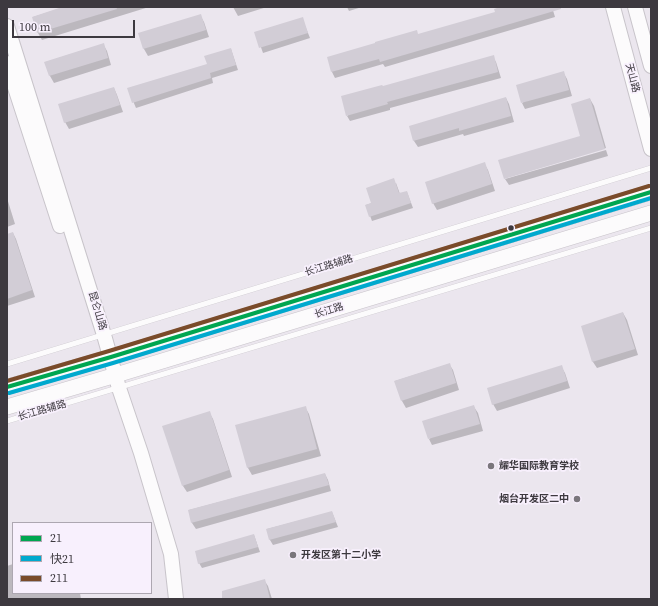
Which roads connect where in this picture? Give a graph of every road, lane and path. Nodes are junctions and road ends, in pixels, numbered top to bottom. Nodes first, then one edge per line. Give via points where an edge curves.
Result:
1 (613, 7) edge
2 (635, 7) edge
3 (7, 26) edge
4 (7, 63) edge
5 (651, 66) edge
6 (651, 150) edge
7 (651, 168) edge
8 (651, 192) edge
9 (651, 213) edge
10 (651, 228) edge
11 (100, 336) junction
12 (107, 359) junction
13 (7, 364) edge
14 (113, 383) junction
15 (7, 388) edge
16 (7, 407) edge
17 (7, 421) edge
18 (168, 599) edge
19 (176, 599) edge

1 - 6 street, 天山路
2 - 5 street
3 - 11 street, 昆仑山路
4 - 11 street, 昆仑山路
7 - 11 lane, 长江路辅路
8 - 12 main road, 长江路
9 - 14 main road, 长江路
10 - 14 lane, 长江路辅路
11 - 12 street, 昆仑山路
11 - 13 lane, 长江路辅路
12 - 14 street, 昆仑山路
12 - 15 main road, 长江路
14 - 16 main road, 长江路
14 - 17 lane, 长江路辅路
14 - 18 street, 昆仑山路 via 163,556
14 - 19 street, 昆仑山路 via 141,453 171,554

